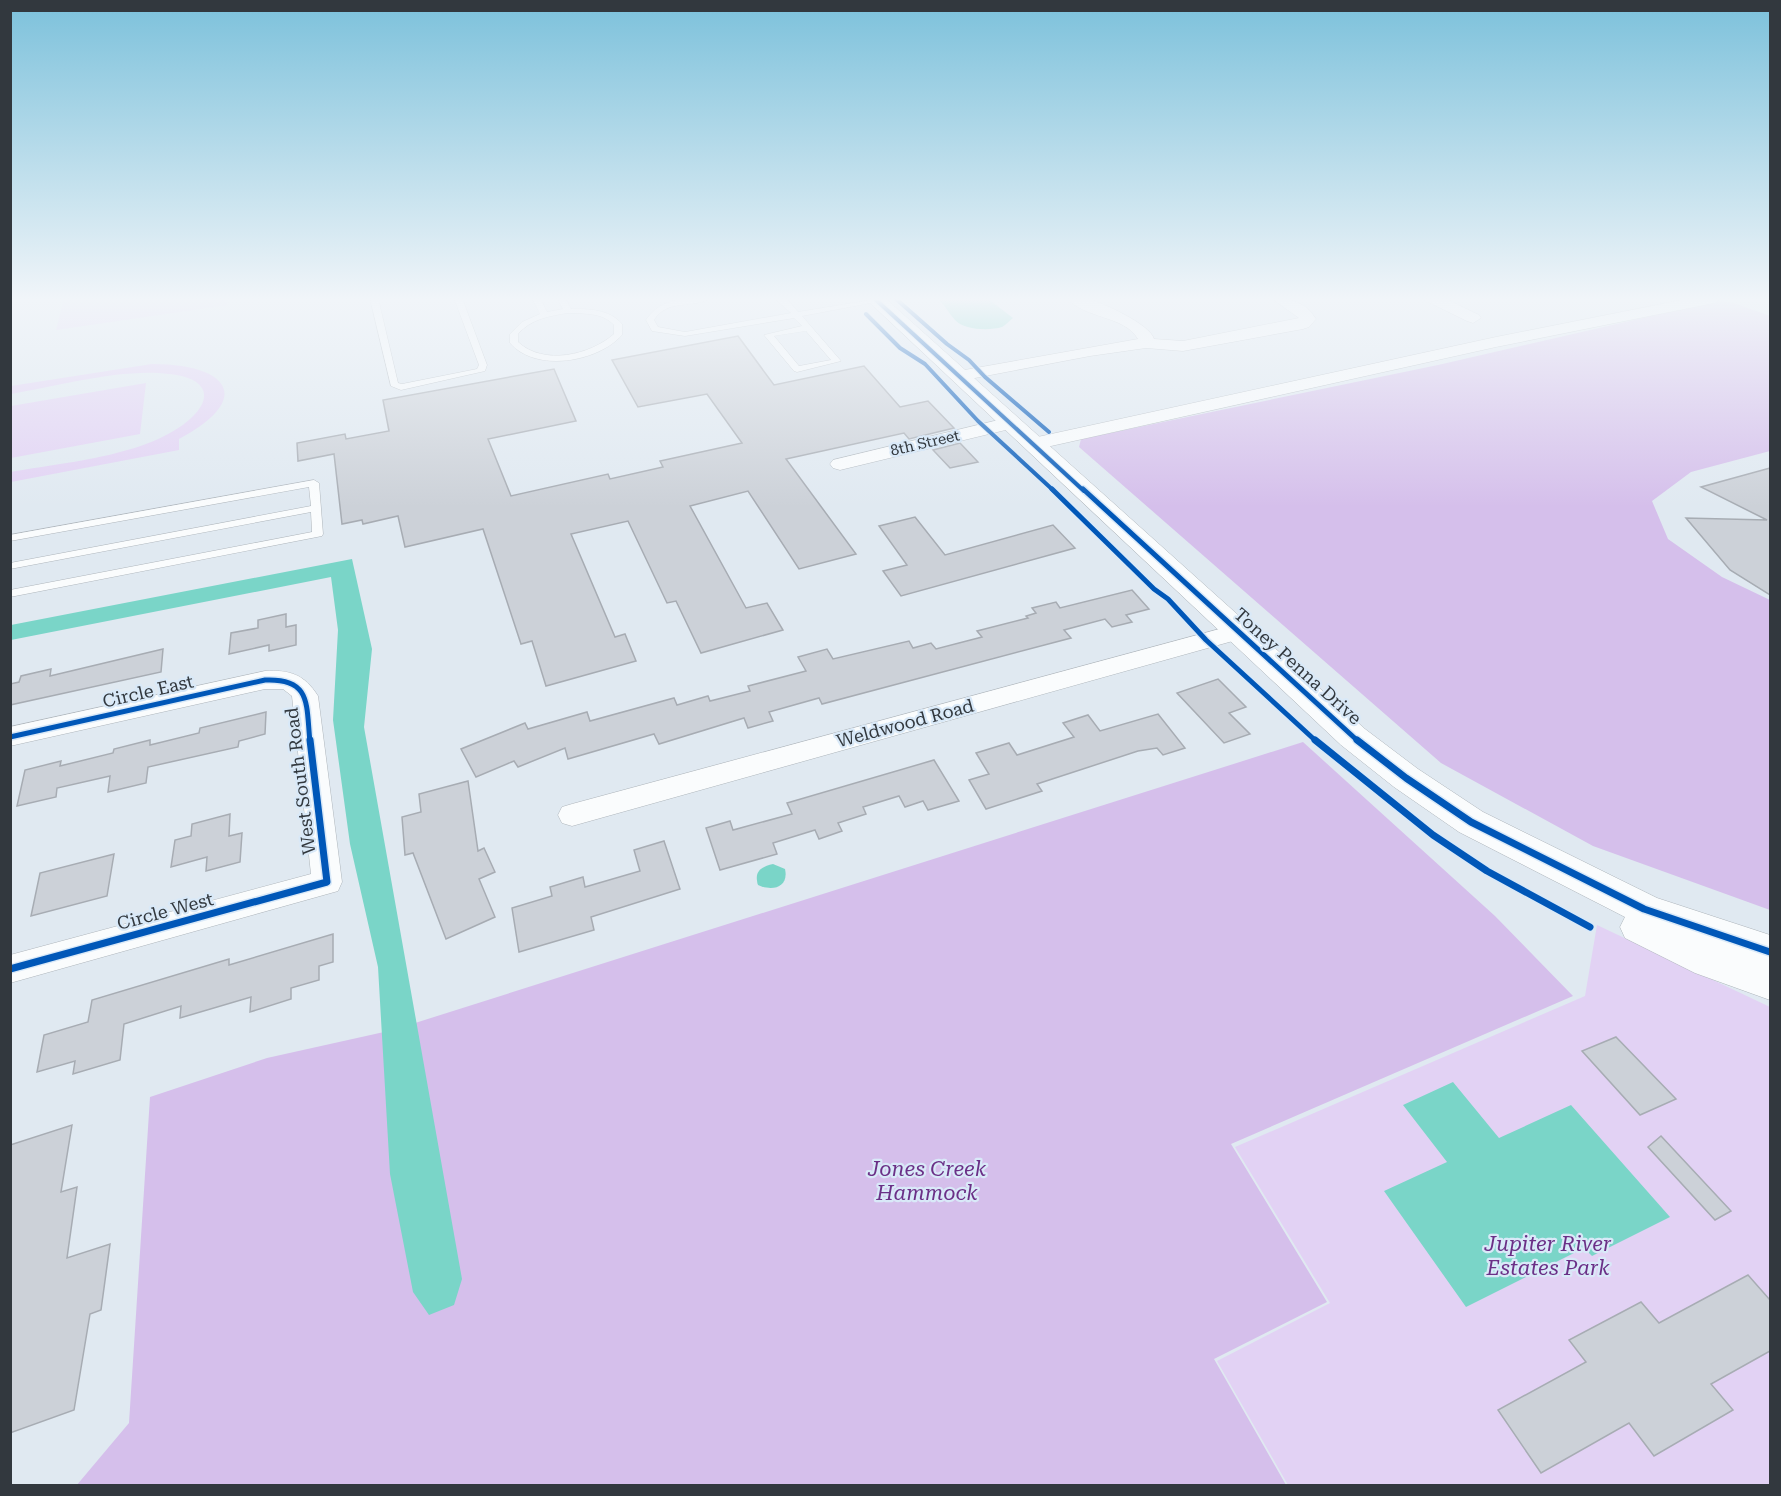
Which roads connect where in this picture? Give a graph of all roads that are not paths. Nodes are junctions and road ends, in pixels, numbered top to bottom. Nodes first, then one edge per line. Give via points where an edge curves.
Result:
1 (390, 368) edge
2 (482, 368) edge
3 (950, 368) edge
4 (1002, 368) edge
5 (1379, 368) edge
6 (959, 376) junction
7 (1011, 423) junction
8 (1033, 444) junction
9 (840, 464) dead end
10 (316, 508) junction
11 (10, 538) edge
12 (10, 567) edge
13 (10, 594) edge
14 (1238, 632) junction
15 (292, 682) joint
16 (10, 737) edge
17 (572, 815) dead end
18 (1471, 822) junction
19 (327, 882) joint
20 (1770, 952) edge
21 (10, 969) edge
22 (1770, 983) edge

1 - 2 lane via 394,384 401,387
3 - 6 street, Toney Penna Drive
4 - 6 street
5 - 8 street
6 - 7 street, Toney Penna Drive
7 - 8 street, Toney Penna Drive
7 - 9 street, 8th Street
8 - 14 street, Toney Penna Drive
10 - 11 lane via 314,483
10 - 12 lane
10 - 13 lane via 318,534
14 - 17 street, Weldwood Road
14 - 18 street, Toney Penna Drive via 1353,736
15 - 16 street, Circle East via 265,680
15 - 19 street, West South Road via 305,696
18 - 20 street, Toney Penna Drive via 1644,909
18 - 22 street, Toney Penna Drive via 1501,849 1621,920 1709,961
19 - 21 street, Circle West

